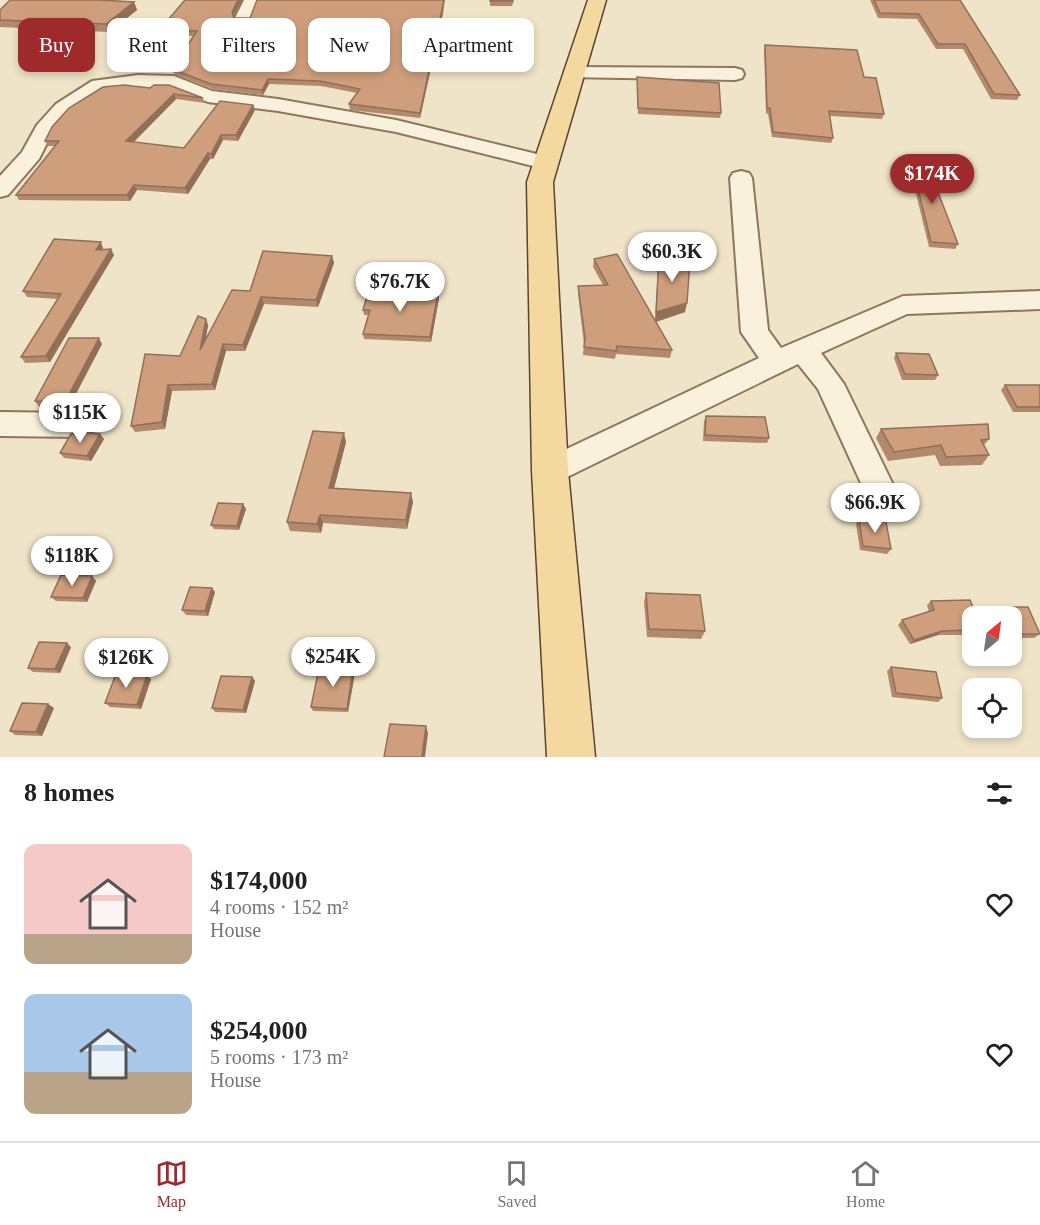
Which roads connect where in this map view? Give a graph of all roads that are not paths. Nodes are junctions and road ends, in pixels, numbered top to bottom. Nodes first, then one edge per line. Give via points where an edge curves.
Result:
1 (252, 0) edge
2 (597, 0) edge
3 (243, 18) edge
4 (573, 73) junction
5 (735, 74) dead end
6 (546, 163) junction
7 (741, 178) dead end
8 (0, 190) edge
9 (1040, 300) edge
10 (803, 350) junction
11 (776, 362) junction
12 (0, 424) edge
13 (80, 425) dead end
14 (550, 471) junction
15 (882, 495) dead end
16 (572, 757) edge

1 - 3 street
2 - 4 main road
4 - 5 street
4 - 6 main road
6 - 8 street via 396,126 208,96 174,82 138,81 99,85 63,108 44,129 32,154
6 - 14 main road via 540,182
7 - 11 street via 755,332
9 - 10 street via 903,305
10 - 11 street
10 - 15 street via 830,384
11 - 14 street
12 - 13 street
14 - 16 main road

